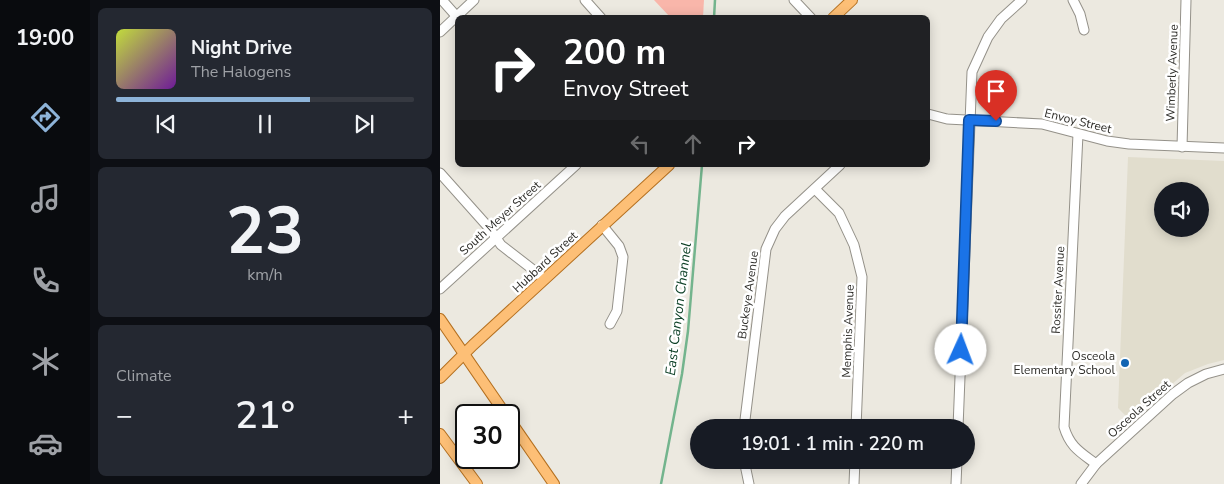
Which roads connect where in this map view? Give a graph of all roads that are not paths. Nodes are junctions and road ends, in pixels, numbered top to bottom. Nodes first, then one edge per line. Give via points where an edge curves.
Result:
1 (442, 0) edge
2 (474, 0) edge
3 (585, 0) edge
4 (794, 0) edge
5 (852, 0) edge
6 (1022, 0) edge
7 (1073, 0) edge
8 (1186, 0) edge
9 (455, 15) edge
10 (459, 15) edge
11 (598, 15) edge
12 (807, 15) edge
13 (836, 15) edge
14 (455, 19) edge
15 (1084, 30) dead end
16 (440, 32) edge
17 (930, 115) edge
18 (969, 120) junction
19 (1078, 134) junction
20 (1182, 147) junction
21 (1224, 148) edge
22 (574, 167) edge
23 (666, 167) edge
24 (838, 167) edge
25 (440, 173) edge
26 (815, 189) junction
27 (602, 225) junction
28 (497, 238) junction
29 (545, 279) junction
30 (440, 289) edge
31 (440, 319) edge
32 (610, 324) dead end
33 (464, 354) junction
34 (1224, 369) edge
35 (440, 378) edge
36 (498, 404) edge
37 (745, 419) edge
38 (856, 419) edge
39 (958, 419) edge
40 (440, 434) edge
41 (520, 435) edge
42 (1096, 464) junction
43 (746, 469) edge
44 (855, 469) edge
45 (957, 469) edge
46 (477, 484) edge
47 (554, 484) edge
48 (749, 484) edge
49 (854, 484) edge
50 (956, 484) edge
51 (1081, 484) edge

1 - 9 street
2 - 10 street
3 - 11 street
4 - 12 street
5 - 13 main road
6 - 18 street via 1001,19 979,54 972,72
7 - 15 street
8 - 20 street, Wimberly Avenue
14 - 16 street
17 - 18 street, Envoy Street
18 - 19 street, Envoy Street via 1029,122
18 - 39 street
19 - 20 street, Envoy Street via 1118,143
19 - 42 street, Rossiter Avenue via 1064,426 1074,448
20 - 21 street, Envoy Street
22 - 28 street, South Meyer Street
23 - 27 main road, Hubbard Street
24 - 26 street, Buckeye Avenue
25 - 28 street
26 - 37 street, Buckeye Avenue via 775,229 766,249
26 - 38 street, Memphis Avenue via 839,213 854,245 862,277
27 - 29 main road, Hubbard Street
27 - 32 street via 619,246 623,257 617,311
28 - 29 street via 501,245
28 - 30 street, South Meyer Street
29 - 33 main road, Hubbard Street
31 - 33 main road
33 - 35 main road, Hubbard Street
33 - 36 main road
34 - 42 street, Osceola Street via 1188,382
40 - 46 main road
41 - 47 main road
42 - 51 street, Osceola Street
43 - 48 street
44 - 49 street
45 - 50 street

